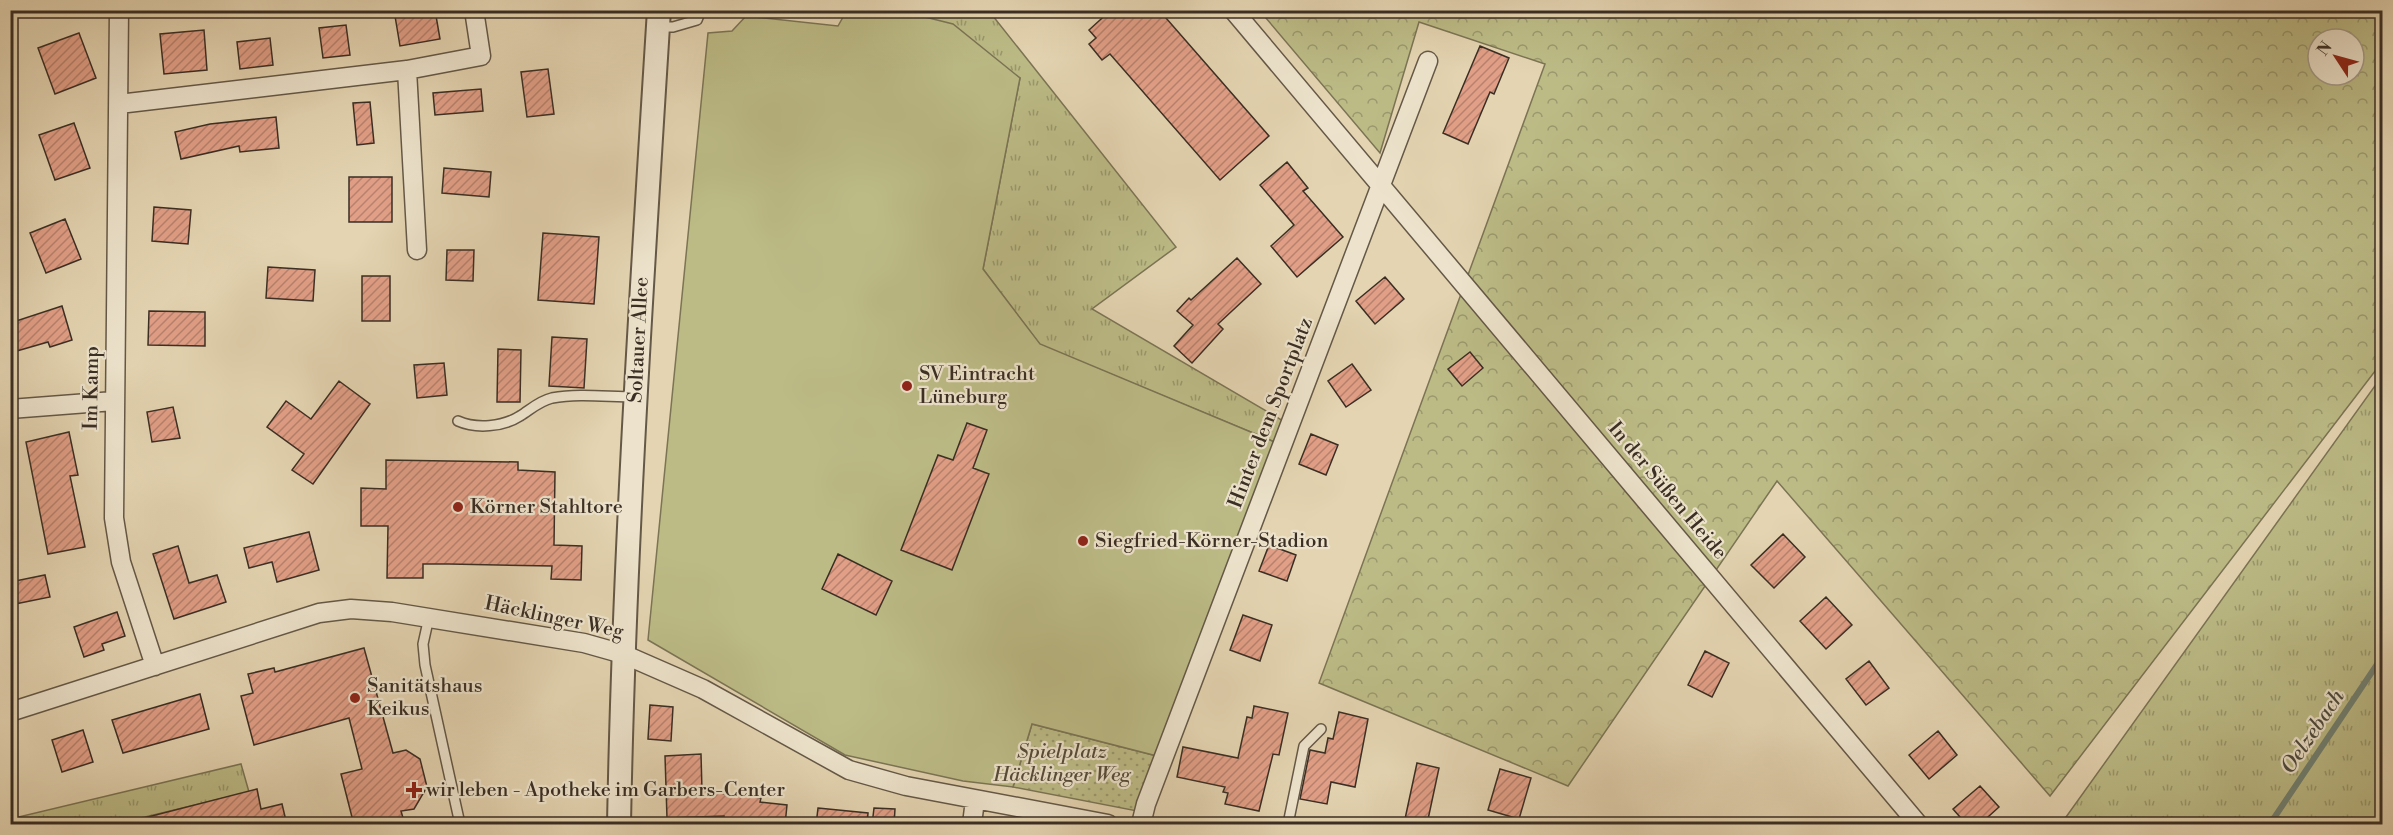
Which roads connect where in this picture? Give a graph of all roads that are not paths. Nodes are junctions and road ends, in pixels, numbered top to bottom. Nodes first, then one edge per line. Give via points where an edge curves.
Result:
1 (119, 10) edge
2 (474, 10) edge
3 (701, 10) edge
4 (1233, 10) edge
5 (659, 18) edge
6 (1428, 61) dead end
7 (407, 70) junction
8 (119, 104) junction
9 (1381, 186) junction
10 (417, 250) dead end
11 (635, 398) junction
12 (114, 402) junction
13 (10, 409) edge
14 (458, 421) dead end
15 (429, 617) junction
16 (623, 654) junction
17 (155, 666) junction
18 (10, 712) edge
19 (1321, 729) dead end
20 (975, 800) junction
21 (460, 825) edge
22 (619, 825) edge
23 (972, 825) edge
24 (1108, 825) edge
25 (1142, 825) edge
26 (1288, 825) edge
27 (1918, 825) edge

1 - 8 street, Im Kamp
2 - 7 street via 481,56
3 - 5 lane, Soltauer Allee via 697,20 673,27
4 - 9 street, In der Süßen Heide
5 - 11 street, Soltauer Allee
6 - 9 street
7 - 8 street
7 - 10 street
8 - 12 street, Im Kamp
9 - 25 street, Hinter dem Sportplatz via 1146,804
9 - 27 street, In der Süßen Heide
11 - 14 lane via 565,396 542,401 517,418 498,424 482,426
11 - 16 street, Soltauer Allee
12 - 13 street
12 - 17 street, Im Kamp via 114,518 121,562
15 - 16 street, Häcklinger Weg via 534,633
15 - 17 street, Häcklinger Weg via 351,609 319,613
15 - 21 lane via 423,644 425,665
16 - 20 street, Häcklinger Weg via 703,689 849,770
16 - 22 street, Soltauer Allee
17 - 18 street, Häcklinger Weg
19 - 26 lane via 1304,746
20 - 23 street
20 - 24 street, Häcklinger Weg

